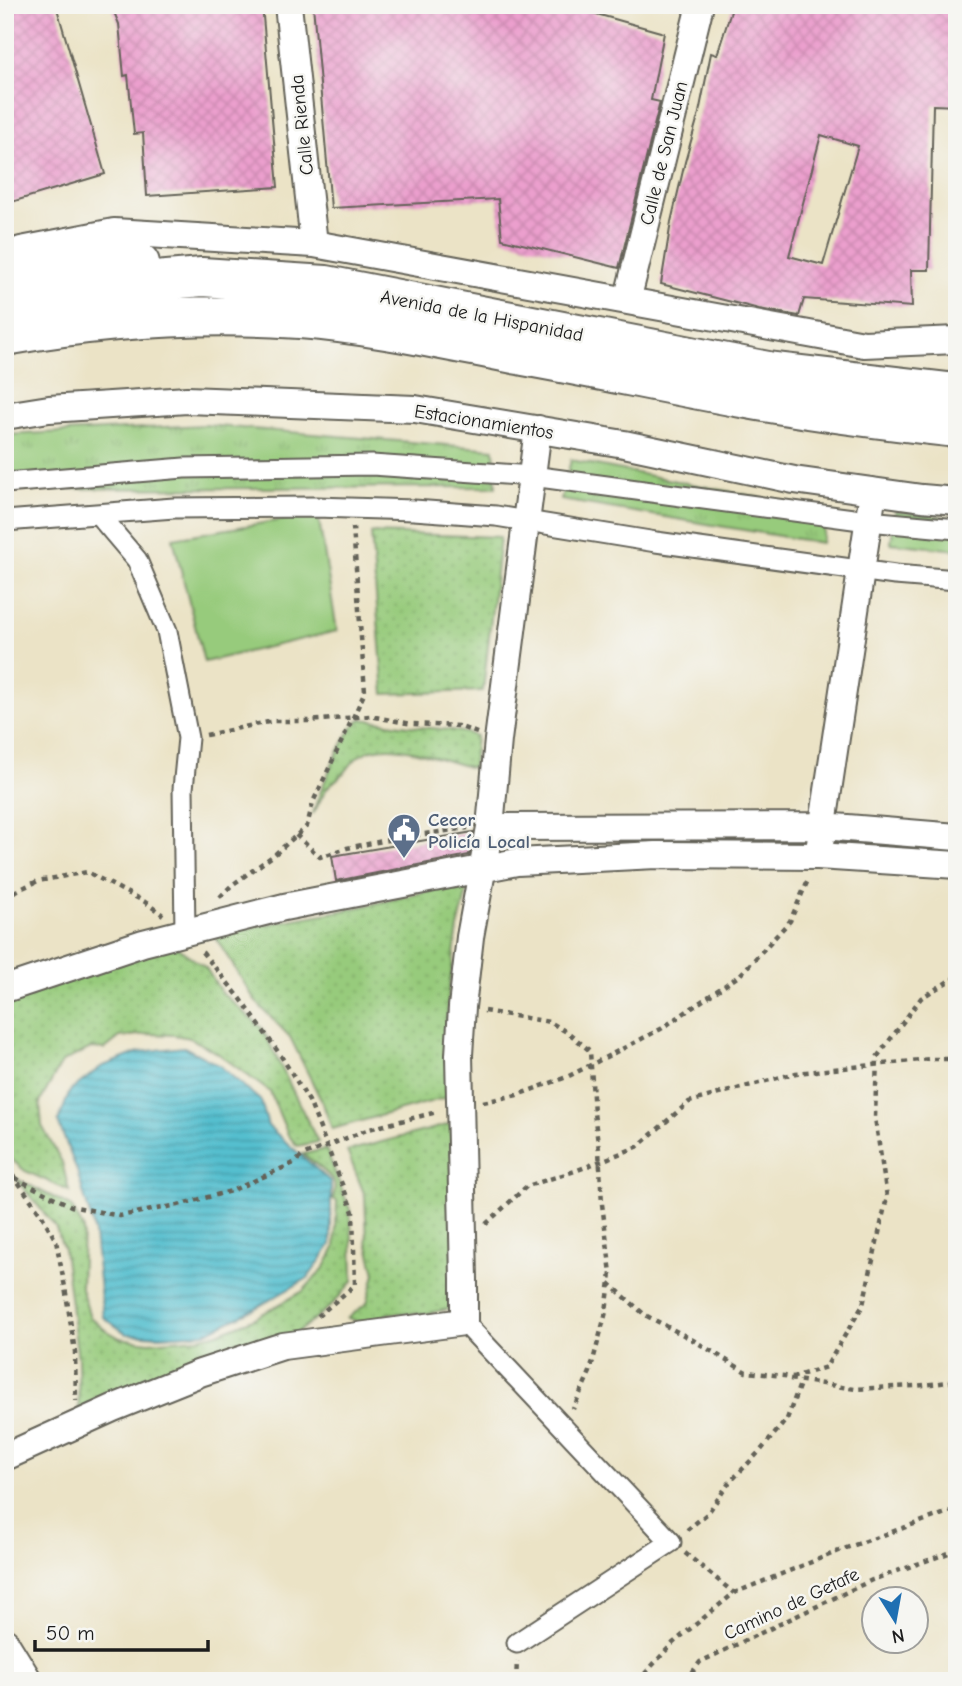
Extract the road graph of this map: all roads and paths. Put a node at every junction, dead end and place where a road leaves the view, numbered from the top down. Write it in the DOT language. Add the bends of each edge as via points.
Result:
graph roads {
  1 [pos="288,5"];
  2 [pos="699,5"];
  3 [pos="314,244"];
  4 [pos="5,254"];
  5 [pos="5,266"];
  6 [pos="262,280"];
  7 [pos="627,301"];
  8 [pos="5,303"];
  9 [pos="5,337"];
  10 [pos="957,340"];
  11 [pos="957,393"];
  12 [pos="5,416"];
  13 [pos="957,428"];
  14 [pos="538,429"];
  15 [pos="532,476"];
  16 [pos="5,483"];
  17 [pos="873,491"];
  18 [pos="957,501"];
  19 [pos="352,508"];
  20 [pos="99,514"];
  21 [pos="5,521"];
  22 [pos="526,521"];
  23 [pos="868,521"];
  24 [pos="957,529"];
  25 [pos="861,570"];
  26 [pos="957,580"];
  27 [pos="355,716"];
  28 [pos="188,738"];
  29 [pos="498,740"];
  30 [pos="489,827"];
  31 [pos="823,827"];
  32 [pos="296,835"];
  33 [pos="957,838"];
  34 [pos="818,856"];
  35 [pos="957,865"];
  36 [pos="481,869"];
  37 [pos="5,896"];
  38 [pos="185,932"];
  39 [pos="957,976"];
  40 [pos="5,989"];
  41 [pos="462,1007"];
  42 [pos="957,1059"];
  43 [pos="591,1065"];
  44 [pos="877,1065"];
  45 [pos="459,1107"];
  46 [pos="328,1146"];
  47 [pos="600,1161"];
  48 [pos="5,1168"];
  49 [pos="15,1178"];
  50 [pos="464,1244"];
  51 [pos="610,1283"];
  52 [pos="464,1322"];
  53 [pos="283,1346"];
  54 [pos="761,1374"];
  55 [pos="802,1381"];
  56 [pos="957,1381"];
  57 [pos="76,1425"];
  58 [pos="564,1429"];
  59 [pos="5,1457"];
  60 [pos="957,1509"];
  61 [pos="671,1542"];
  62 [pos="957,1550"];
  63 [pos="734,1593"];
  64 [pos="5,1642"];
  65 [pos="517,1643"];
  66 [pos="29,1681"];
  67 [pos="638,1681"];
  68 [pos="686,1681"];
  1 -- 3 [label="street, Calle Rienda"];
  2 -- 7 [label="street, Calle de San Juan"];
  3 -- 4 [label="street, Avenida de la Hispanidad" via="114,232"];
  3 -- 7 [label="street, Avenida de la Hispanidad"];
  5 -- 6 [label="main road" via="242,263"];
  6 -- 8 [label="main road, Avenida de la Hispanidad" via="202,277 156,281"];
  6 -- 11 [label="main road, Avenida de la Hispanidad" via="326,285 768,370"];
  7 -- 10 [label="street, Avenida de la Hispanidad" via="864,344"];
  9 -- 13 [label="main road, Avenida de la Hispanidad" via="112,321 197,316 299,319 372,327 861,418"];
  12 -- 14 [label="street, Estacionamientos" via="187,400 415,409"];
  14 -- 15 [label="street"];
  14 -- 17 [label="street, Estacionamientos" via="794,480"];
  15 -- 16 [label="street" via="372,464 184,468"];
  15 -- 22 [label="street"];
  15 -- 23 [label="street"];
  17 -- 18 [label="street, Estacionamientos"];
  17 -- 23 [label="street"];
  19 -- 20 [label="street" via="174,508"];
  19 -- 22 [label="street"];
  19 -- 27 [label="path" via="365,692"];
  20 -- 21 [label="street"];
  20 -- 28 [label="street" via="136,560 167,631"];
  22 -- 25 [label="street"];
  22 -- 29 [label="street"];
  23 -- 24 [label="street"];
  23 -- 25 [label="street"];
  25 -- 26 [label="street"];
  25 -- 31 [label="street"];
  27 -- 28 [label="path" via="273,721"];
  27 -- 29 [label="path" via="458,726"];
  27 -- 32 [label="path" via="313,802 307,825"];
  28 -- 38 [label="street" via="183,789"];
  29 -- 30 [label="street"];
  30 -- 31 [label="street"];
  30 -- 32 [label="path" via="403,838 320,857"];
  30 -- 36 [label="street"];
  31 -- 33 [label="street"];
  31 -- 34 [label="street"];
  32 -- 38 [label="path" via="232,885"];
  34 -- 35 [label="street"];
  34 -- 36 [label="street" via="656,855 517,862"];
  34 -- 43 [label="path" via="790,921 740,975 661,1028"];
  36 -- 38 [label="street" via="284,907"];
  36 -- 41 [label="street"];
  37 -- 38 [label="path" via="38,881 88,872 145,902"];
  38 -- 40 [label="street"];
  38 -- 46 [label="path" via="281,1056 309,1101"];
  39 -- 44 [label="path" via="921,998 877,1058"];
  41 -- 43 [label="path" via="550,1022 590,1051"];
  41 -- 45 [label="street"];
  42 -- 44 [label="path"];
  43 -- 45 [label="path" via="517,1095"];
  43 -- 47 [label="path"];
  44 -- 47 [label="path" via="796,1073 689,1102 637,1147"];
  44 -- 54 [label="path" via="875,1118 887,1197 863,1305 826,1367 793,1377"];
  45 -- 46 [label="path" via="369,1129"];
  45 -- 50 [label="street"];
  46 -- 49 [label="path" via="231,1191 120,1216 71,1206"];
  46 -- 53 [label="path" via="353,1212 355,1285"];
  47 -- 50 [label="path" via="527,1186"];
  47 -- 51 [label="path"];
  48 -- 49 [label="path"];
  49 -- 57 [label="path" via="56,1241 75,1352"];
  50 -- 52 [label="street"];
  51 -- 54 [label="path" via="645,1315 746,1372"];
  51 -- 58 [label="path" via="590,1372"];
  52 -- 53 [label="street"];
  52 -- 58 [label="street"];
  53 -- 57 [label="street" via="200,1373"];
  54 -- 55 [label="path"];
  55 -- 56 [label="path" via="855,1390"];
  55 -- 61 [label="path" via="787,1419 708,1513"];
  57 -- 59 [label="street"];
  58 -- 61 [label="street"];
  60 -- 63 [label="path"];
  61 -- 63 [label="path"];
  61 -- 65 [label="street"];
  62 -- 68 [label="path, Camino de Getafe" via="872,1580 700,1662"];
  63 -- 67 [label="path" via="673,1643"];
  64 -- 66 [label="street"];
}
